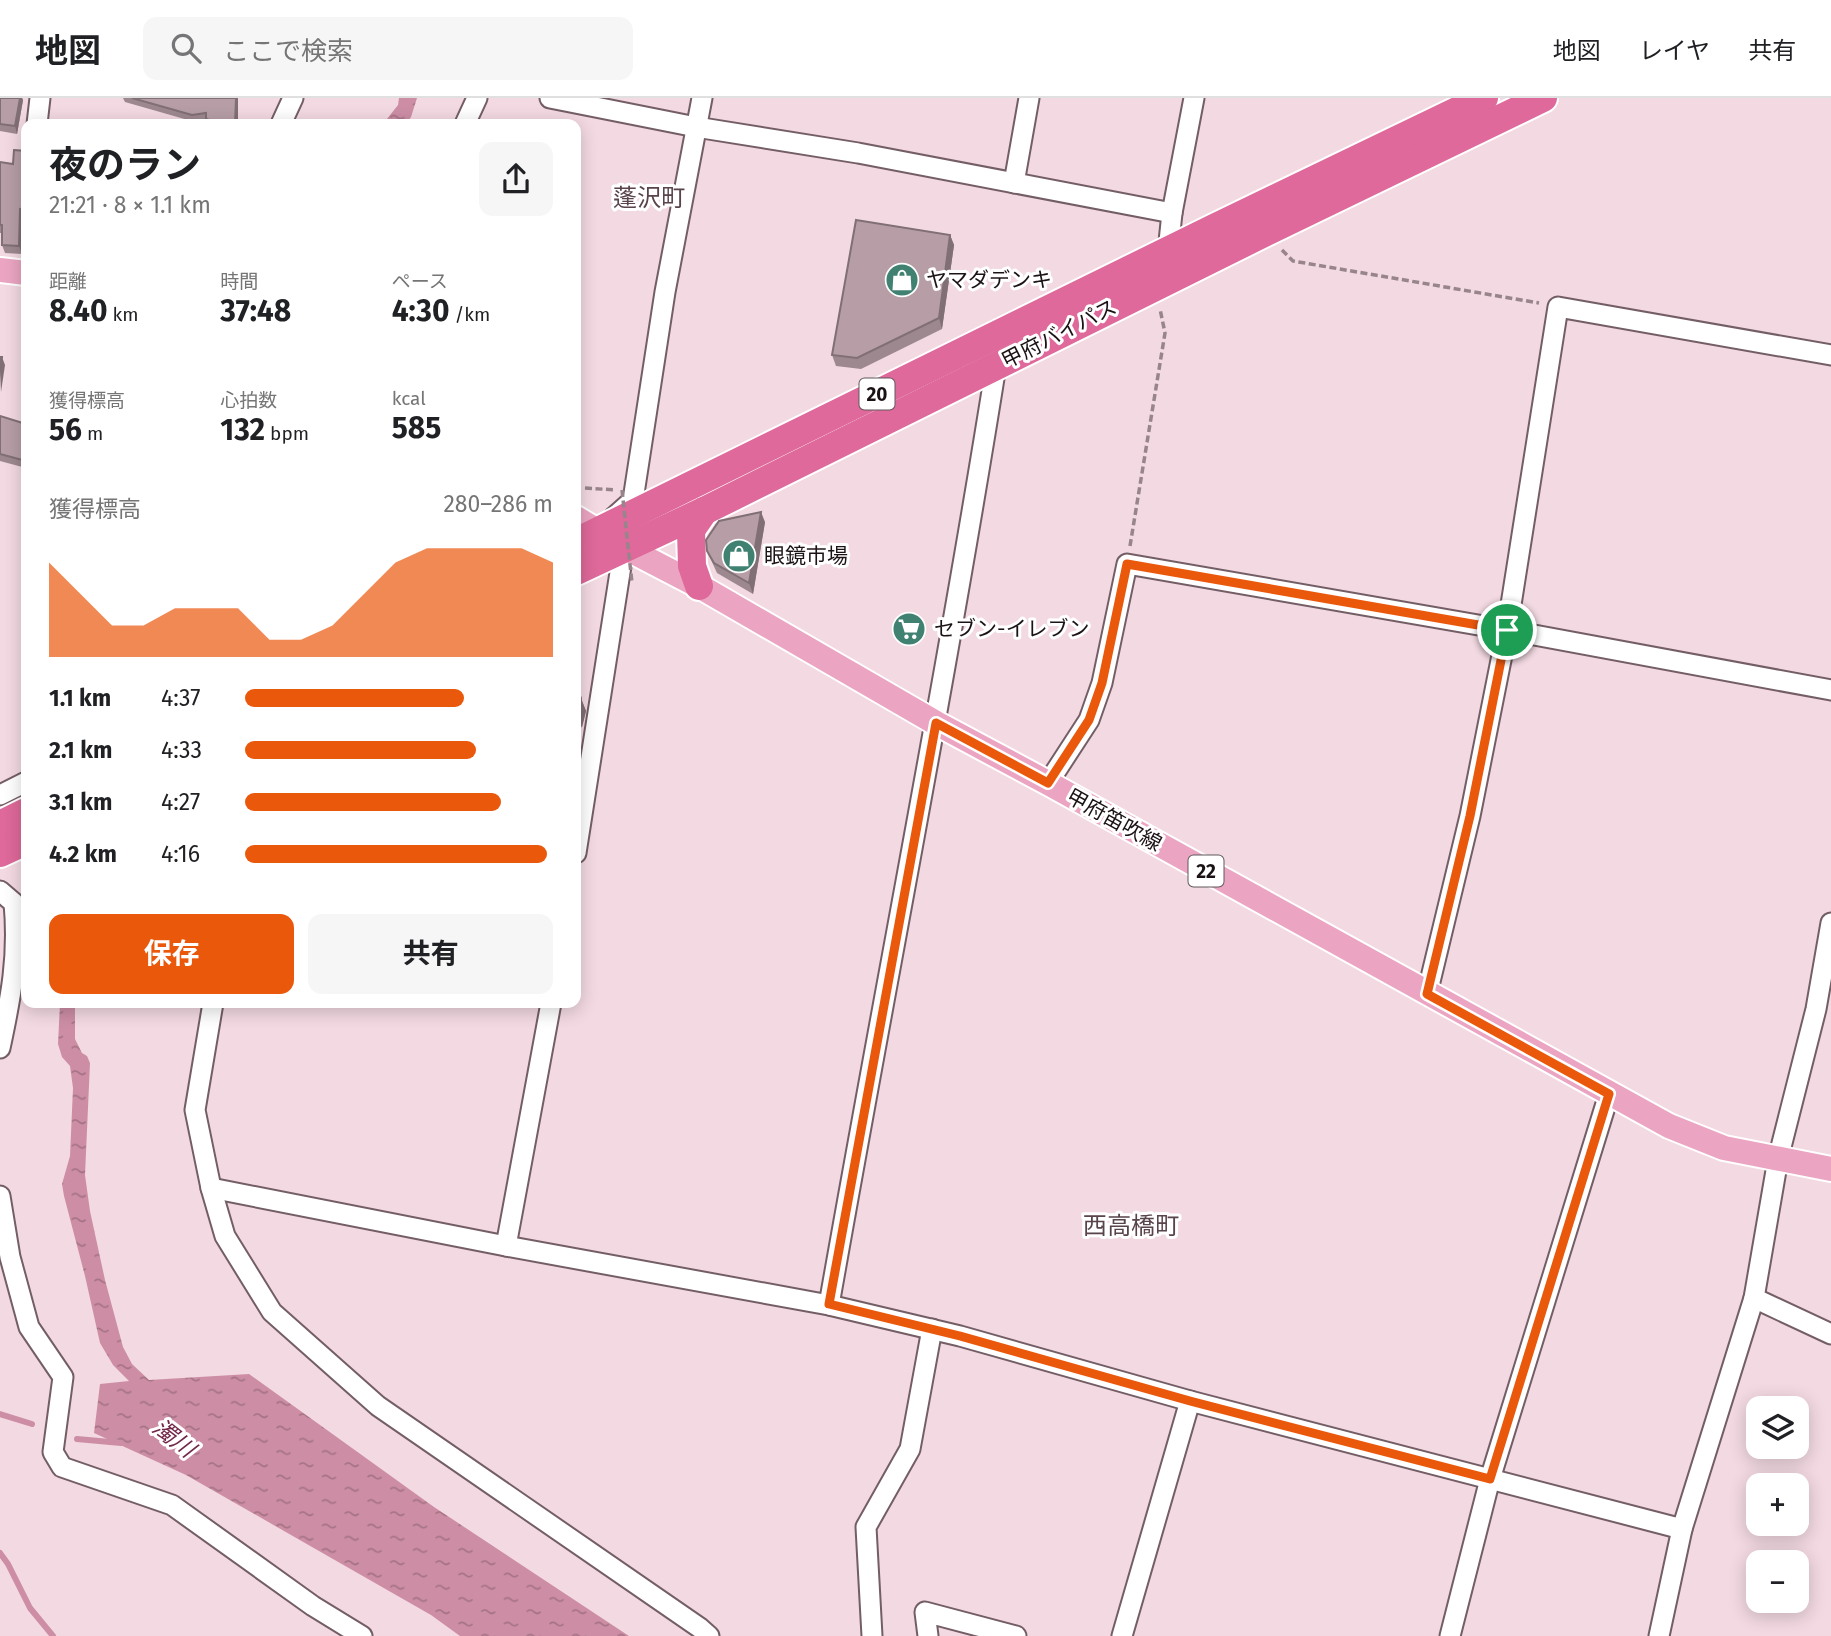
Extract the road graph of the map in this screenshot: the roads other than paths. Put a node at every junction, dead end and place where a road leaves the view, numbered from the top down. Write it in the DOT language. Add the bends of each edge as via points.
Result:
graph roads {
  1 [pos="40,98"];
  2 [pos="293,98"];
  3 [pos="477,98"];
  4 [pos="550,98"];
  5 [pos="702,98"];
  6 [pos="1029,98"];
  7 [pos="1194,98"];
  8 [pos="1484,98"];
  9 [pos="1543,98"];
  10 [pos="38,119"];
  11 [pos="283,119"];
  12 [pos="467,119"];
  13 [pos="696,127"];
  14 [pos="1014,183"];
  15 [pos="1172,214"];
  16 [pos="1173,249"];
  17 [pos="0,270"];
  18 [pos="21,272"];
  19 [pos="1831,355"];
  20 [pos="996,366"];
  21 [pos="704,511"];
  22 [pos="583,531"];
  23 [pos="624,547"];
  24 [pos="581,568"];
  25 [pos="699,586"];
  26 [pos="1507,630"];
  27 [pos="1831,690"];
  28 [pos="936,723"];
  29 [pos="1048,783"];
  30 [pos="21,784"];
  31 [pos="0,795"];
  32 [pos="21,814"];
  33 [pos="581,821"];
  34 [pos="0,825"];
  35 [pos="21,843"];
  36 [pos="0,853"];
  37 [pos="0,891"];
  38 [pos="1831,923"];
  39 [pos="1427,994"];
  40 [pos="212,1008"];
  41 [pos="550,1008"];
  42 [pos="0,1048"];
  43 [pos="1609,1094"];
  44 [pos="1778,1159"];
  45 [pos="1831,1169"];
  46 [pos="211,1188"];
  47 [pos="0,1196"];
  48 [pos="506,1246"];
  49 [pos="1754,1298"];
  50 [pos="829,1304"];
  51 [pos="932,1329"];
  52 [pos="1831,1334"];
  53 [pos="1190,1401"];
  54 [pos="1490,1479"];
  55 [pos="1682,1529"];
  56 [pos="362,1636"];
  57 [pos="709,1636"];
  58 [pos="872,1636"];
  59 [pos="928,1636"];
  60 [pos="1016,1636"];
  61 [pos="1122,1636"];
  62 [pos="1450,1636"];
  63 [pos="1659,1636"];
  1 -- 10 [label="street"];
  2 -- 11 [label="street"];
  3 -- 12 [label="street"];
  4 -- 13 [label="street"];
  5 -- 13 [label="street"];
  6 -- 14 [label="street"];
  7 -- 15 [label="street"];
  8 -- 16 [label="highway, 甲府バイパス / 20"];
  9 -- 20 [label="highway, 甲府バイパス / 20"];
  13 -- 14 [label="street"];
  13 -- 22 [label="street" via="633,500"];
  14 -- 15 [label="street"];
  15 -- 16 [label="street"];
  16 -- 22 [label="highway, 甲府バイパス / 20"];
  17 -- 18 [label="main road"];
  19 -- 26 [label="street" via="1558,306"];
  20 -- 21 [label="highway, 甲府バイパス / 20"];
  20 -- 28 [label="street"];
  21 -- 23 [label="highway, 甲府バイパス / 20"];
  21 -- 25 [label="highway" via="691,530 692,566"];
  22 -- 23 [label="main road, 甲府笛吹線 / 22"];
  23 -- 24 [label="highway, 甲府バイパス / 20"];
  23 -- 25 [label="main road, 甲府笛吹線 / 22"];
  23 -- 33 [label="street"];
  25 -- 28 [label="main road, 甲府笛吹線 / 22"];
  26 -- 27 [label="street"];
  26 -- 29 [label="street" via="1127,564 1102,683 1089,720"];
  26 -- 39 [label="street" via="1470,816"];
  28 -- 29 [label="main road, 甲府笛吹線 / 22"];
  28 -- 50 [label="street"];
  29 -- 39 [label="main road, 甲府笛吹線 / 22"];
  30 -- 31 [label="street"];
  32 -- 34 [label="highway"];
  35 -- 36 [label="highway"];
  37 -- 42 [label="street" via="14,903 16,928 14,980"];
  38 -- 44 [label="street" via="1816,1009"];
  39 -- 43 [label="main road, 甲府笛吹線 / 22"];
  40 -- 46 [label="street" via="195,1110"];
  41 -- 48 [label="street"];
  43 -- 44 [label="main road, 甲府笛吹線 / 22" via="1724,1148"];
  43 -- 54 [label="street"];
  44 -- 45 [label="main road, 甲府笛吹線 / 22"];
  44 -- 49 [label="street"];
  46 -- 48 [label="street"];
  46 -- 57 [label="street" via="225,1236 272,1312 378,1406"];
  47 -- 56 [label="street" via="29,1327 63,1377 53,1451 62,1467 172,1504"];
  48 -- 50 [label="street"];
  49 -- 52 [label="street"];
  49 -- 55 [label="street"];
  50 -- 51 [label="street"];
  51 -- 53 [label="street"];
  51 -- 58 [label="street" via="909,1449 866,1527"];
  53 -- 54 [label="street"];
  53 -- 61 [label="street"];
  54 -- 55 [label="street"];
  54 -- 62 [label="street"];
  55 -- 63 [label="street"];
  59 -- 60 [label="street" via="925,1612"];
}
